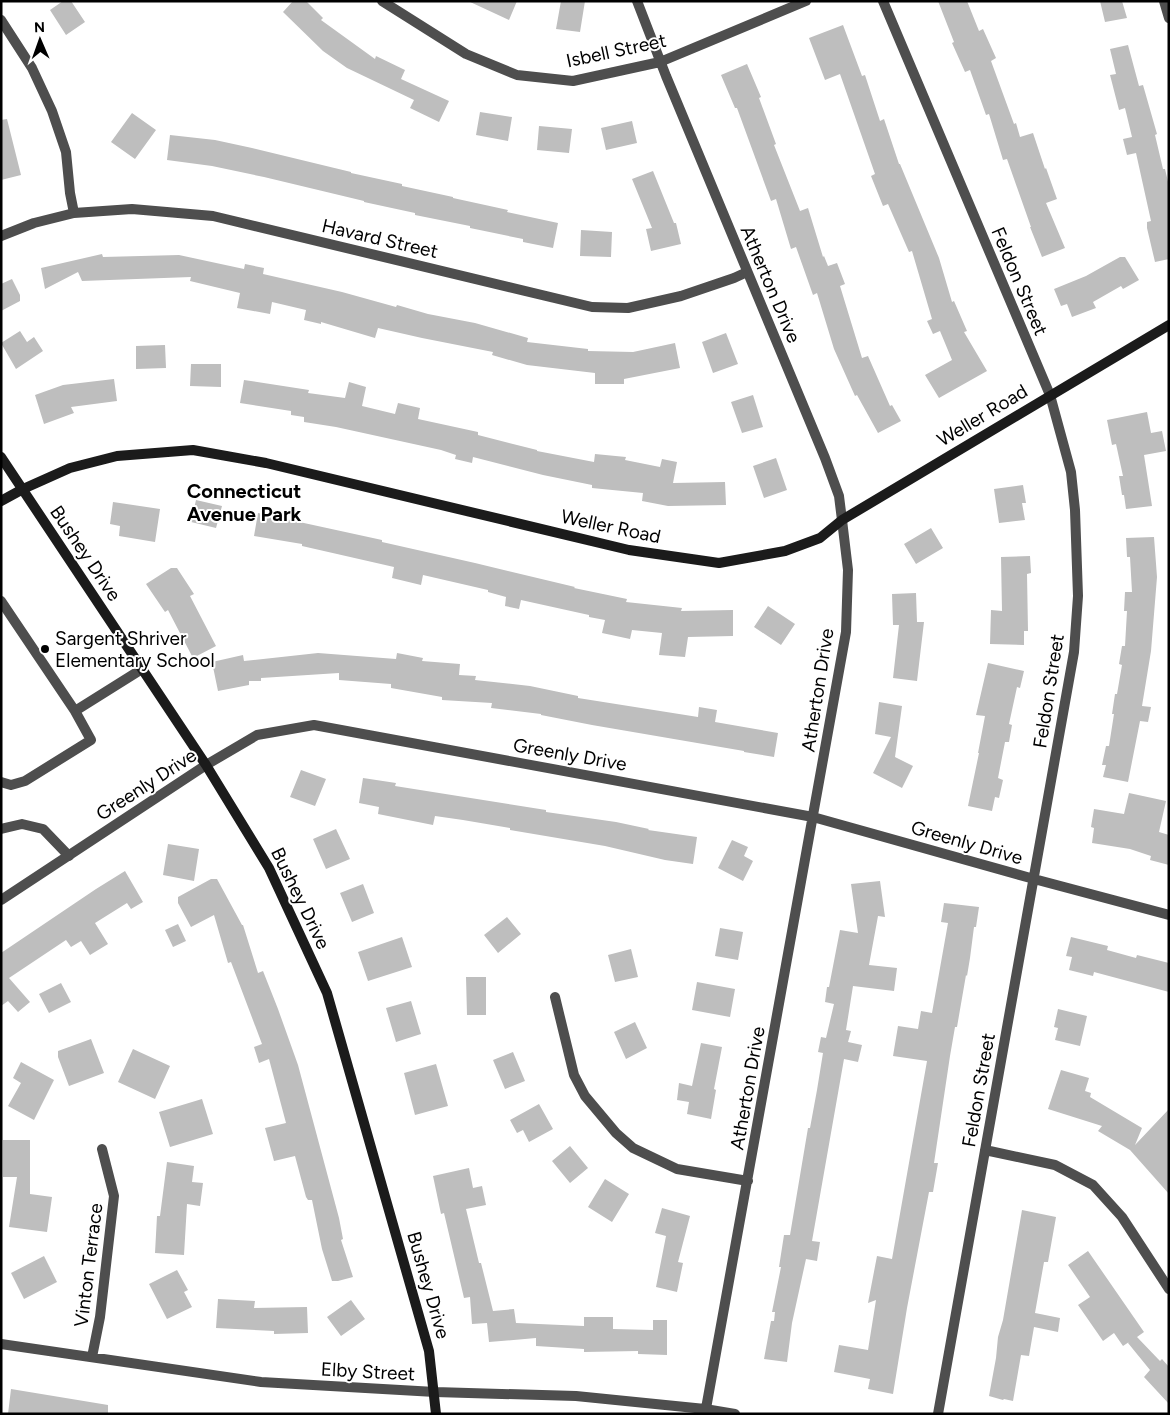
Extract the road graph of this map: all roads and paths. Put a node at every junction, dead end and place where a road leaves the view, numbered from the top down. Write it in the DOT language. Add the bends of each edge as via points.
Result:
graph roads {
  1 [pos="382,1"];
  2 [pos="637,1"];
  3 [pos="806,1"];
  4 [pos="883,1"];
  5 [pos="1164,1"];
  6 [pos="1169,18"];
  7 [pos="1,20"];
  8 [pos="660,62"];
  9 [pos="74,213"];
  10 [pos="1,236"];
  11 [pos="747,272"];
  12 [pos="1169,325"];
  13 [pos="1050,395"];
  14 [pos="1,457"];
  15 [pos="22,489"];
  16 [pos="1,501"];
  17 [pos="842,520"];
  18 [pos="1,601"];
  19 [pos="142,669"];
  20 [pos="75,711"];
  21 [pos="206,765"];
  22 [pos="1,782"];
  23 [pos="814,817"];
  24 [pos="1,829"];
  25 [pos="69,856"];
  26 [pos="1034,880"];
  27 [pos="1,900"];
  28 [pos="1169,915"];
  29 [pos="555,996"];
  30 [pos="102,1149"];
  31 [pos="985,1150"];
  32 [pos="748,1181"];
  33 [pos="1169,1289"];
  34 [pos="1,1344"];
  35 [pos="92,1357"];
  36 [pos="434,1392"];
  37 [pos="705,1411"];
  38 [pos="436,1414"];
  39 [pos="735,1414"];
  40 [pos="938,1414"];
  1 -- 8 [label="street, Isbell Street" via="466,54 517,75 573,81"];
  2 -- 8 [label="street, Atherton Drive"];
  3 -- 8 [label="street, Isbell Street"];
  4 -- 13 [label="street, Feldon Street"];
  5 -- 6 [label="street"];
  7 -- 9 [label="street" via="32,68 52,111 66,152"];
  8 -- 11 [label="street, Atherton Drive"];
  9 -- 10 [label="street, Havard Street"];
  9 -- 11 [label="street, Havard Street" via="132,209 213,216 592,307 628,308 682,296"];
  11 -- 17 [label="street, Atherton Drive" via="825,458 839,496"];
  12 -- 13 [label="street, Weller Road"];
  13 -- 17 [label="street, Weller Road"];
  13 -- 26 [label="street, Feldon Street" via="1071,472 1078,596 1074,652"];
  14 -- 15 [label="street, Bushey Drive"];
  15 -- 16 [label="street, Weller Road"];
  15 -- 17 [label="street, Weller Road" via="70,468 117,456 193,450 266,463 629,550 719,563 785,551 820,538"];
  15 -- 19 [label="street, Bushey Drive"];
  17 -- 23 [label="street, Atherton Drive" via="848,570 846,632"];
  18 -- 20 [label="street"];
  19 -- 20 [label="street"];
  19 -- 21 [label="street, Bushey Drive"];
  20 -- 22 [label="street" via="91,740 25,781 11,785"];
  21 -- 23 [label="street, Greenly Drive" via="257,734 314,725"];
  21 -- 25 [label="street, Greenly Drive"];
  21 -- 36 [label="street, Bushey Drive" via="269,868 327,992 430,1351"];
  23 -- 26 [label="street, Greenly Drive"];
  23 -- 32 [label="street, Atherton Drive"];
  24 -- 25 [label="street" via="22,824 43,829"];
  25 -- 27 [label="street, Greenly Drive"];
  26 -- 28 [label="street, Greenly Drive"];
  26 -- 31 [label="street, Feldon Street"];
  29 -- 32 [label="street" via="574,1075 584,1096 616,1133 633,1148 676,1169"];
  30 -- 35 [label="street, Vinton Terrace" via="114,1196 100,1317"];
  31 -- 33 [label="street" via="1055,1165 1093,1185 1122,1217"];
  31 -- 40 [label="street, Feldon Street"];
  32 -- 37 [label="street, Atherton Drive"];
  34 -- 35 [label="street, Elby Street"];
  35 -- 36 [label="street, Elby Street" via="261,1382"];
  36 -- 37 [label="street, Elby Street" via="576,1396"];
  36 -- 38 [label="street, Bushey Drive"];
  37 -- 39 [label="street, Elby Street"];
}
